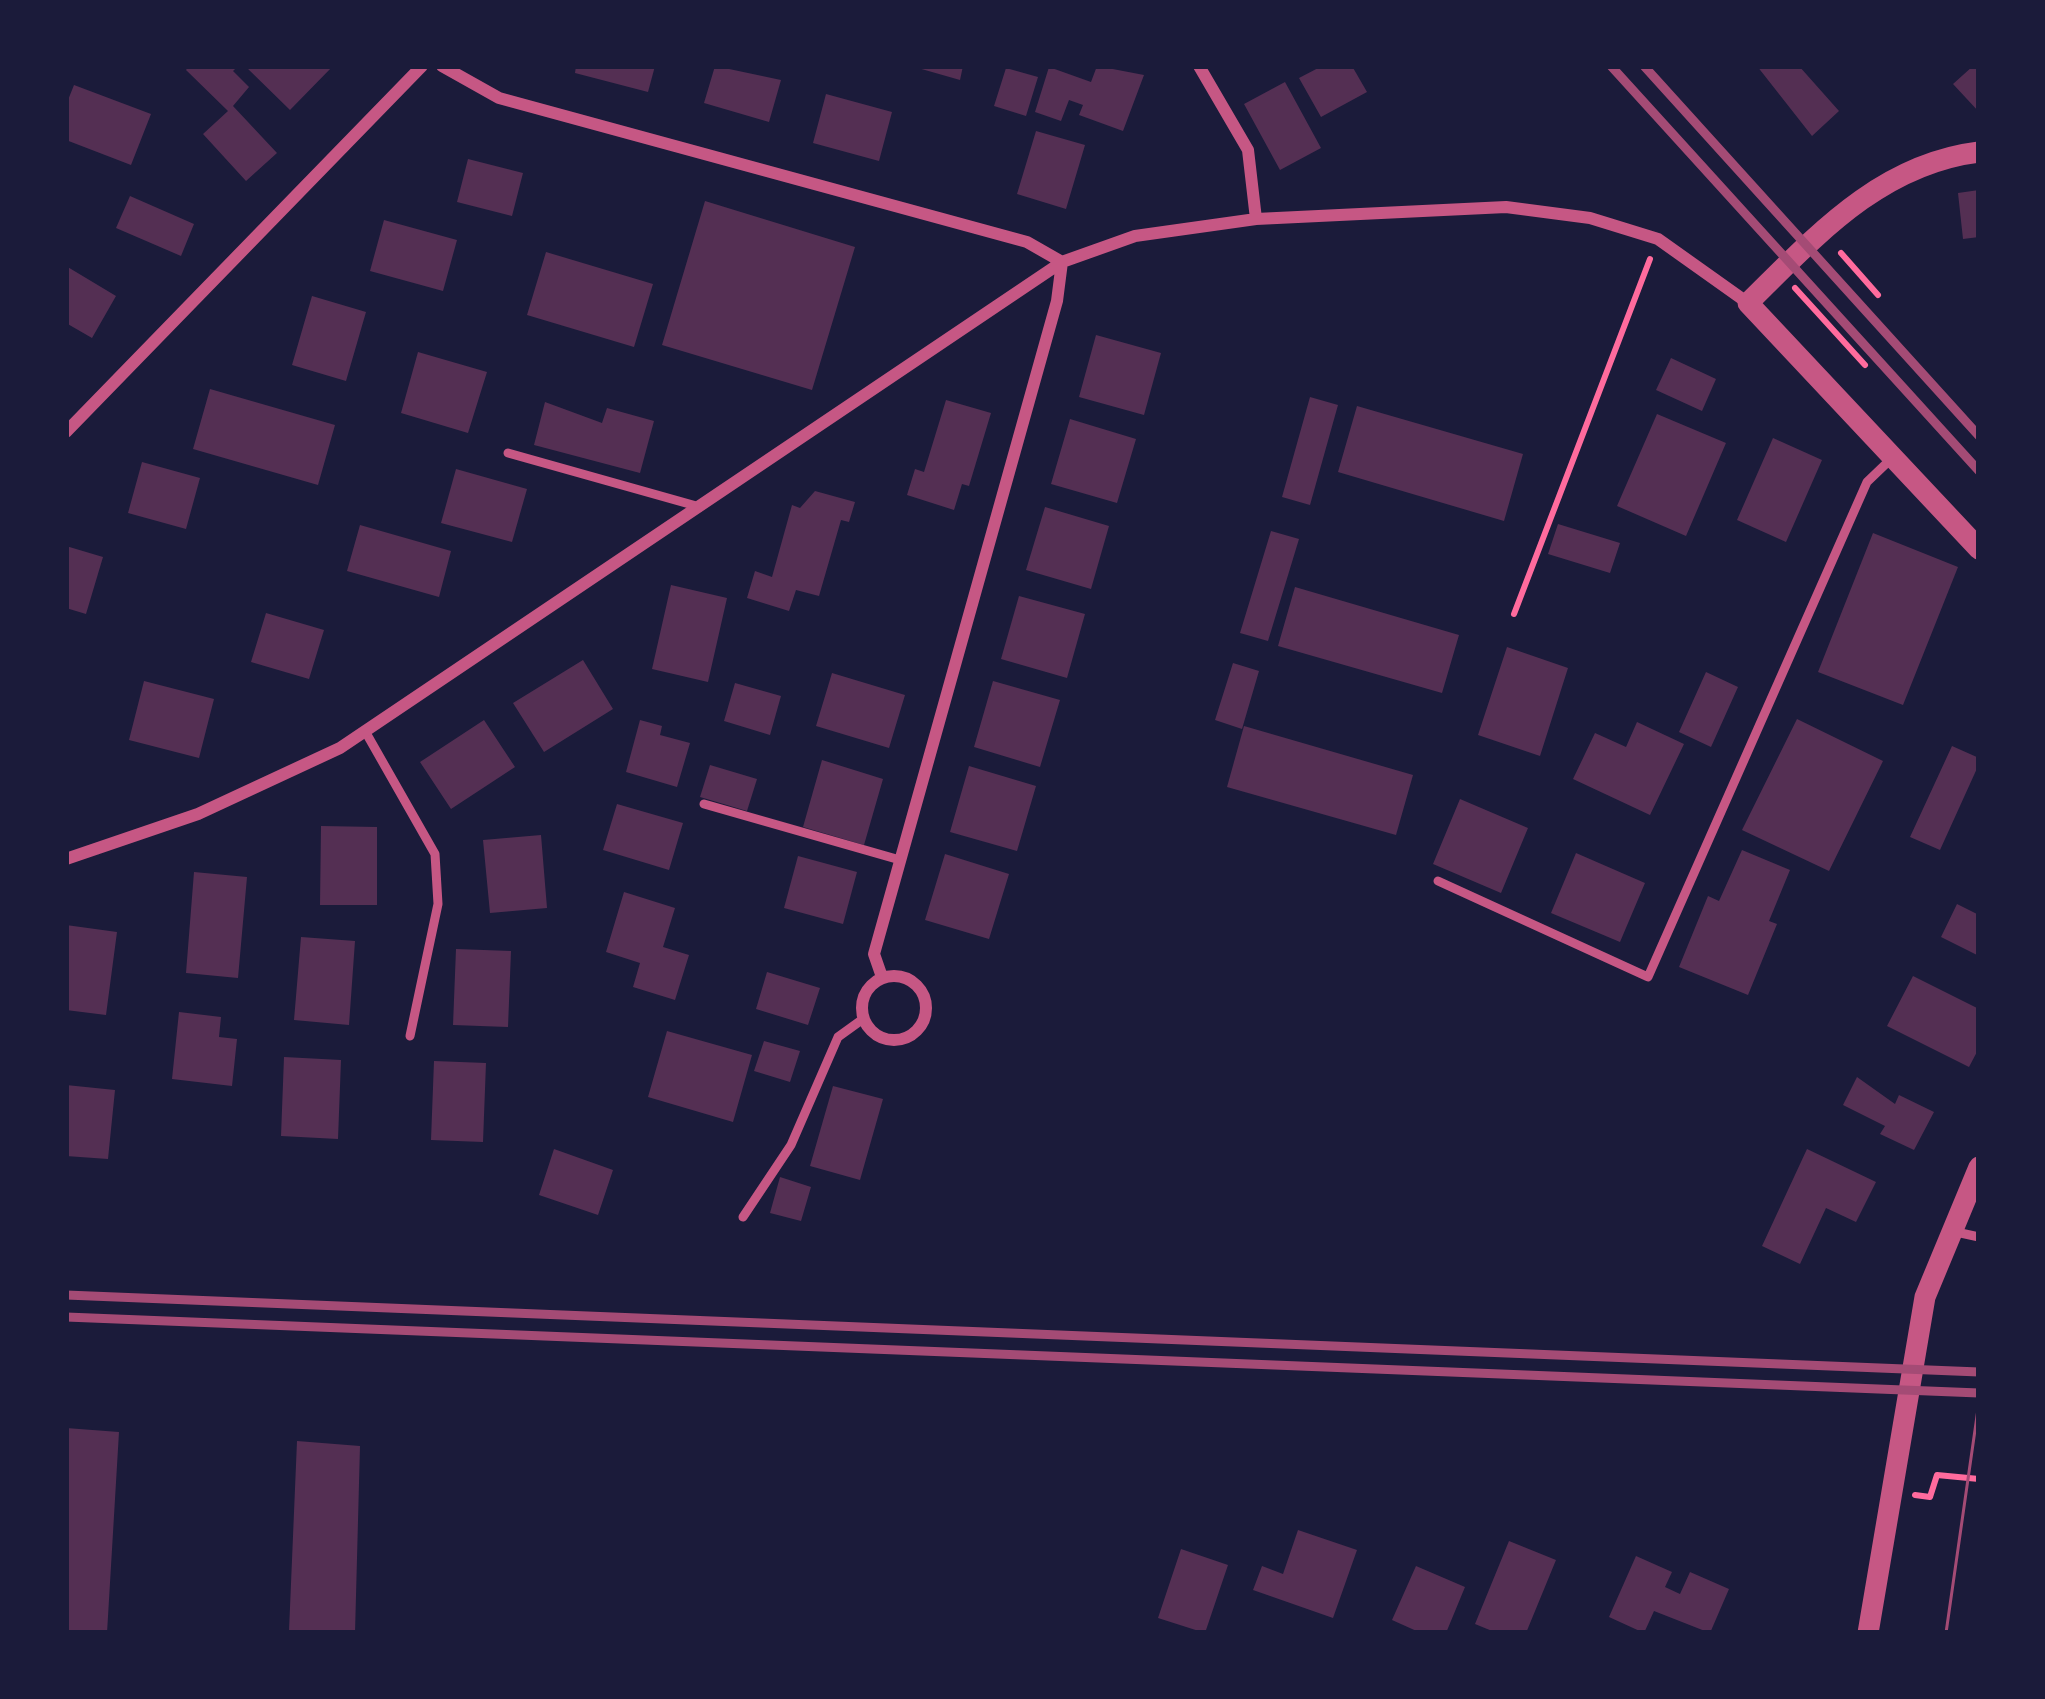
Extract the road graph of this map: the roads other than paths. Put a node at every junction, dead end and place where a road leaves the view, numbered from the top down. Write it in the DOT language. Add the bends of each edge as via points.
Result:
graph roads {
  1 [pos="422,66"];
  2 [pos="442,66"];
  3 [pos="1199,66"];
  4 [pos="1979,152"];
  5 [pos="1256,219"];
  6 [pos="1062,262"];
  7 [pos="1748,303"];
  8 [pos="66,432"];
  9 [pos="508,453"];
  10 [pos="1894,455"];
  11 [pos="700,507"];
  12 [pos="1979,549"];
  13 [pos="365,731"];
  14 [pos="704,804"];
  15 [pos="66,859"];
  16 [pos="900,860"];
  17 [pos="1438,880"];
  18 [pos="881,977"];
  19 [pos="863,1019"];
  20 [pos="410,1036"];
  21 [pos="1979,1167"];
  22 [pos="743,1217"];
  23 [pos="1951,1230"];
  24 [pos="1979,1237"];
  25 [pos="1868,1633"];
  1 -- 8 [label="street"];
  2 -- 6 [label="street" via="499,98 1027,242"];
  3 -- 5 [label="street" via="1248,150"];
  4 -- 7 [label="street" via="1903,171 1861,197"];
  5 -- 6 [label="street" via="1135,236"];
  5 -- 7 [label="street" via="1507,207 1590,218 1658,239"];
  6 -- 11 [label="street"];
  6 -- 16 [label="street"];
  7 -- 10 [label="street"];
  9 -- 11 [label="lane"];
  10 -- 12 [label="street"];
  10 -- 17 [label="lane" via="1868,482 1648,976"];
  11 -- 13 [label="street"];
  13 -- 15 [label="street" via="198,814"];
  13 -- 20 [label="lane" via="435,854 438,904"];
  14 -- 16 [label="lane"];
  16 -- 18 [label="street" via="874,954"];
  18 -- 19 [label="street" via="864,994"];
  18 -- 19 [label="street" via="917,985 923,1021 893,1040"];
  19 -- 22 [label="lane" via="838,1037 791,1145"];
  21 -- 23 [label="street"];
  23 -- 24 [label="lane"];
  23 -- 25 [label="street" via="1917,1334"];
}
